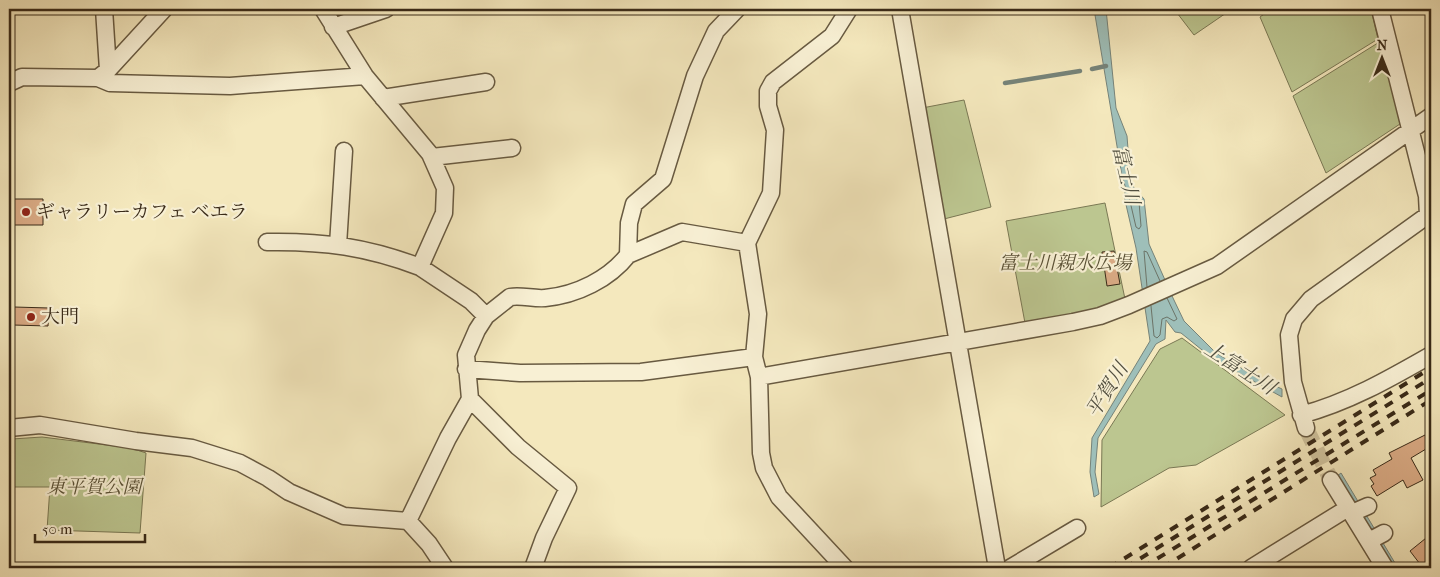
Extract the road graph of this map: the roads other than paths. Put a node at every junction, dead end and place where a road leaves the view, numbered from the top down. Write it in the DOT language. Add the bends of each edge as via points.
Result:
graph roads {
  1 [pos="104,9"];
  2 [pos="164,9"];
  3 [pos="323,9"];
  4 [pos="386,9"];
  5 [pos="734,9"];
  6 [pos="849,9"];
  7 [pos="900,9"];
  8 [pos="1380,9"];
  9 [pos="333,27"];
  10 [pos="103,74"];
  11 [pos="365,76"];
  12 [pos="486,82"];
  13 [pos="9,84"];
  14 [pos="383,98"];
  15 [pos="1431,116"];
  16 [pos="1410,130"];
  17 [pos="512,148"];
  18 [pos="344,151"];
  19 [pos="432,157"];
  20 [pos="267,242"];
  21 [pos="747,243"];
  22 [pos="338,245"];
  23 [pos="628,254"];
  24 [pos="420,267"];
  25 [pos="486,316"];
  26 [pos="958,342"];
  27 [pos="1431,354"];
  28 [pos="754,357"];
  29 [pos="466,369"];
  30 [pos="759,377"];
  31 [pos="470,399"];
  32 [pos="9,428"];
  33 [pos="1331,480"];
  34 [pos="1355,510"];
  35 [pos="408,521"];
  36 [pos="1077,528"];
  37 [pos="446,568"];
  38 [pos="533,568"];
  39 [pos="845,568"];
  40 [pos="997,568"];
  41 [pos="1010,568"];
  42 [pos="1251,568"];
  43 [pos="1385,568"];
  1 -- 10 [label="street"];
  2 -- 10 [label="street"];
  3 -- 9 [label="street"];
  4 -- 9 [label="street"];
  5 -- 23 [label="street" via="716,31 694,76 663,179 634,204 629,223"];
  6 -- 21 [label="street" via="832,36 773,82 768,91 768,106 775,130 770,193"];
  7 -- 26 [label="street"];
  8 -- 16 [label="street"];
  9 -- 11 [label="street"];
  10 -- 11 [label="street" via="110,83 230,86"];
  10 -- 13 [label="street" via="22,76"];
  11 -- 14 [label="street"];
  12 -- 14 [label="street"];
  14 -- 19 [label="street"];
  15 -- 16 [label="street"];
  16 -- 26 [label="street" via="1217,266 1185,282 1100,316"];
  16 -- 27 [label="street" via="1427,196 1428,216 1311,299 1294,319 1289,335 1293,382 1303,422 1374,388"];
  17 -- 19 [label="street"];
  18 -- 22 [label="street"];
  19 -- 24 [label="street" via="445,188 444,213"];
  20 -- 22 [label="street"];
  21 -- 23 [label="street" via="682,232"];
  21 -- 28 [label="street" via="758,314"];
  22 -- 24 [label="street" via="359,247"];
  23 -- 25 [label="street" via="608,276 582,288 544,298 510,297"];
  24 -- 25 [label="street" via="471,301"];
  25 -- 29 [label="street" via="466,355"];
  26 -- 30 [label="street"];
  26 -- 40 [label="street"];
  28 -- 29 [label="street" via="641,372 520,373"];
  28 -- 30 [label="street"];
  29 -- 31 [label="street"];
  30 -- 39 [label="street" via="761,453 769,480 791,512"];
  31 -- 35 [label="street"];
  31 -- 38 [label="street" via="518,447 568,488"];
  32 -- 35 [label="street" via="40,425 192,448 240,463 289,492 344,516"];
  33 -- 34 [label="street"];
  34 -- 42 [label="street"];
  34 -- 43 [label="street" via="1375,538"];
  35 -- 37 [label="street"];
  36 -- 41 [label="street"];
}
